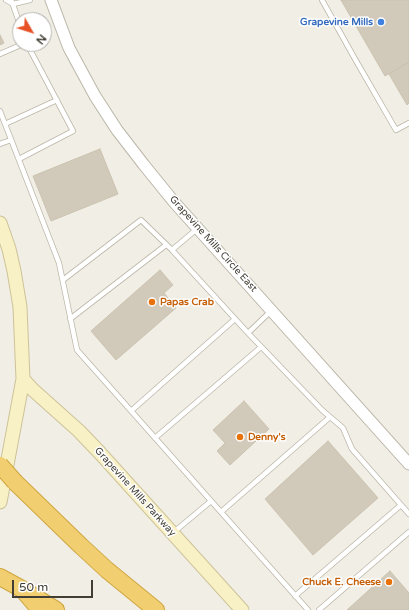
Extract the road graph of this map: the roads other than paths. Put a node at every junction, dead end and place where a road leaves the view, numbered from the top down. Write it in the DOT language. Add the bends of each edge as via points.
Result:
graph roads {
  1 [pos="6,0"];
  2 [pos="30,0"];
  3 [pos="51,0"];
  4 [pos="322,0"];
  5 [pos="12,2"];
  6 [pos="15,12"];
  7 [pos="12,49"];
  8 [pos="31,52"];
  9 [pos="0,54"];
  10 [pos="57,100"];
  11 [pos="0,111"];
  12 [pos="409,123"];
  13 [pos="5,124"];
  14 [pos="11,140"];
  15 [pos="0,144"];
  16 [pos="19,159"];
  17 [pos="0,223"];
  18 [pos="198,228"];
  19 [pos="166,244"];
  20 [pos="172,250"];
  21 [pos="63,280"];
  22 [pos="272,310"];
  23 [pos="70,318"];
  24 [pos="235,319"];
  25 [pos="248,333"];
  26 [pos="261,347"];
  27 [pos="23,379"];
  28 [pos="131,411"];
  29 [pos="330,417"];
  30 [pos="154,438"];
  31 [pos="409,464"];
  32 [pos="0,465"];
  33 [pos="210,501"];
  34 [pos="0,502"];
  35 [pos="401,505"];
  36 [pos="408,511"];
  37 [pos="221,512"];
  38 [pos="409,532"];
  39 [pos="173,533"];
  40 [pos="0,577"];
  41 [pos="22,589"];
  42 [pos="295,596"];
  43 [pos="40,610"];
  44 [pos="56,610"];
  45 [pos="156,610"];
  46 [pos="242,610"];
  47 [pos="308,610"];
  48 [pos="319,610"];
  1 -- 5 [label="lane"];
  2 -- 5 [label="lane"];
  3 -- 18 [label="street, Grapevine Mills Circle East" via="69,48 95,96 144,165"];
  4 -- 12 [label="lane" via="396,130"];
  5 -- 6 [label="lane"];
  7 -- 9 [label="lane"];
  8 -- 10 [label="lane"];
  10 -- 13 [label="lane"];
  10 -- 16 [label="lane" via="73,131"];
  11 -- 13 [label="lane"];
  13 -- 14 [label="lane"];
  14 -- 15 [label="lane"];
  14 -- 16 [label="lane"];
  16 -- 21 [label="lane" via="59,263"];
  17 -- 27 [label="main road" via="9,249 20,307"];
  18 -- 20 [label="lane"];
  18 -- 22 [label="street, Grapevine Mills Circle East"];
  19 -- 20 [label="lane"];
  19 -- 21 [label="lane" via="141,220"];
  19 -- 23 [label="lane"];
  20 -- 24 [label="lane"];
  21 -- 23 [label="lane"];
  22 -- 25 [label="lane"];
  22 -- 31 [label="street, Grapevine Mills Circle East"];
  23 -- 28 [label="lane" via="77,350"];
  24 -- 25 [label="lane"];
  24 -- 28 [label="lane"];
  25 -- 26 [label="lane"];
  26 -- 29 [label="lane"];
  26 -- 30 [label="lane"];
  27 -- 34 [label="main road"];
  27 -- 39 [label="main road, Grapevine Mills Parkway" via="79,431"];
  28 -- 30 [label="lane"];
  29 -- 35 [label="lane" via="343,428 352,449"];
  29 -- 37 [label="lane"];
  30 -- 33 [label="lane"];
  32 -- 45 [label="highway, bridge" via="81,546"];
  33 -- 37 [label="lane"];
  33 -- 39 [label="lane"];
  35 -- 36 [label="lane"];
  35 -- 42 [label="lane"];
  37 -- 42 [label="lane"];
  38 -- 48 [label="lane"];
  39 -- 46 [label="main road, Grapevine Mills Parkway"];
  40 -- 41 [label="highway"];
  41 -- 43 [label="highway"];
  41 -- 44 [label="highway"];
  42 -- 47 [label="lane"];
}
